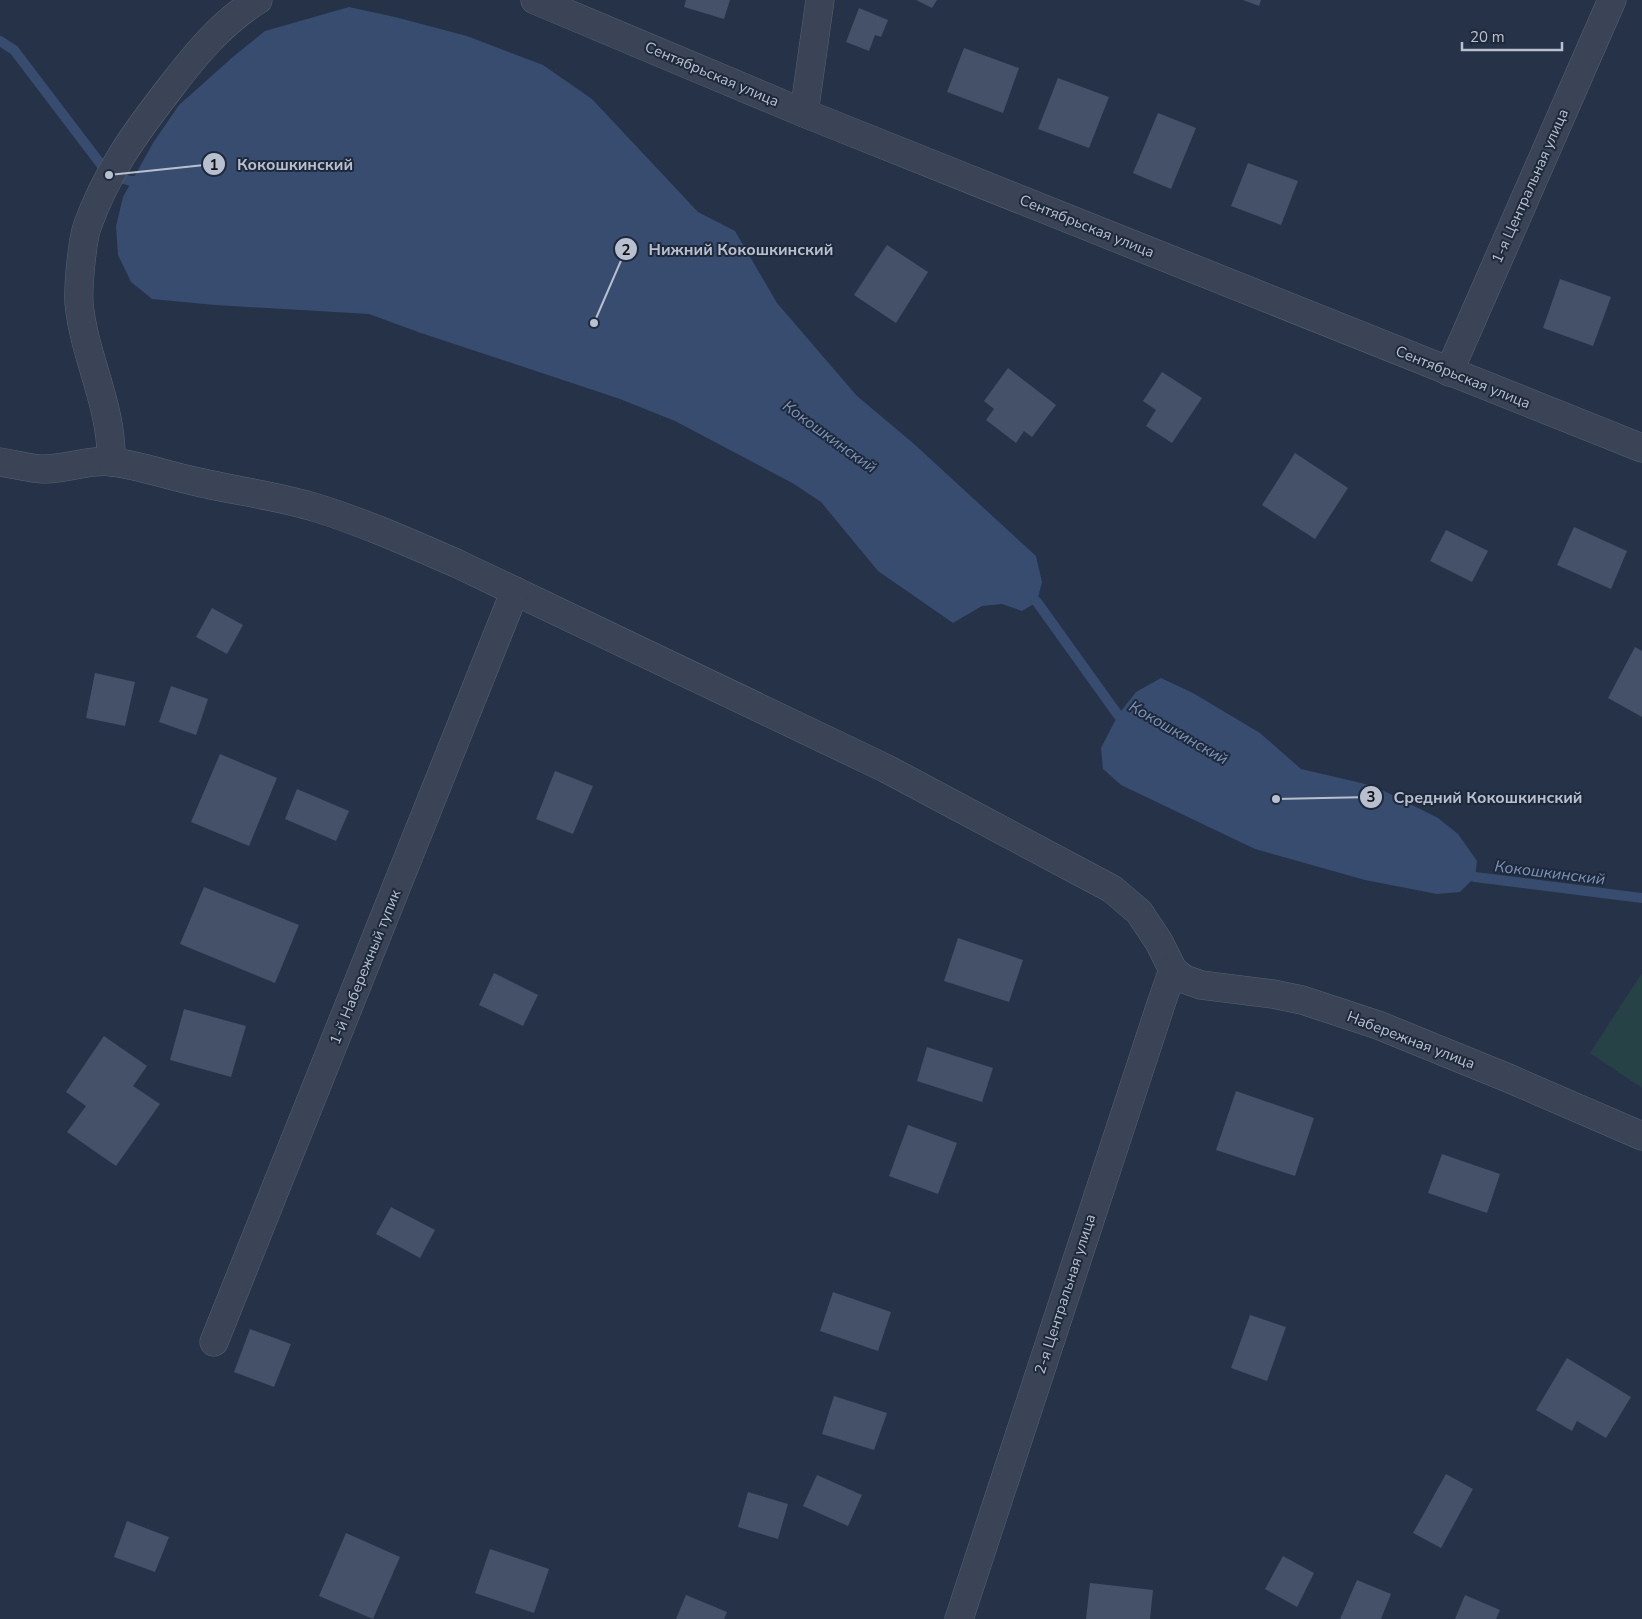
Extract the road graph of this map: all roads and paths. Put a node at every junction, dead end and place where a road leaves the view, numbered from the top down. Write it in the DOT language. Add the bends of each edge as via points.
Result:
graph roads {
  1 [pos="258,0"];
  2 [pos="535,0"];
  3 [pos="820,0"];
  4 [pos="1612,0"];
  5 [pos="804,112"];
  6 [pos="1449,372"];
  7 [pos="1642,448"];
  8 [pos="0,462"];
  9 [pos="111,462"];
  10 [pos="515,591"];
  11 [pos="1173,970"];
  12 [pos="1642,1136"];
  13 [pos="214,1342"];
  14 [pos="959,1619"];
  1 -- 9 [label="street" via="212,37 139,127 109,175 86,229 79,300 81,319 106,415 112,445"];
  2 -- 5 [label="street, Сентябрьская улица"];
  3 -- 5 [label="street"];
  4 -- 6 [label="street, 1-я Центральная улица"];
  5 -- 6 [label="street, Сентябрьская улица"];
  6 -- 7 [label="street, Сентябрьская улица"];
  8 -- 9 [label="street" via="44,469 84,462"];
  9 -- 10 [label="street" via="315,508 355,521"];
  10 -- 11 [label="street" via="885,768 1112,889 1139,912"];
  10 -- 13 [label="street, 1-й Набережный тупик"];
  11 -- 12 [label="street, Набережная улица" via="1184,979 1201,985 1302,1000 1378,1025"];
  11 -- 14 [label="street, 2-я Центральная улица"];
}
